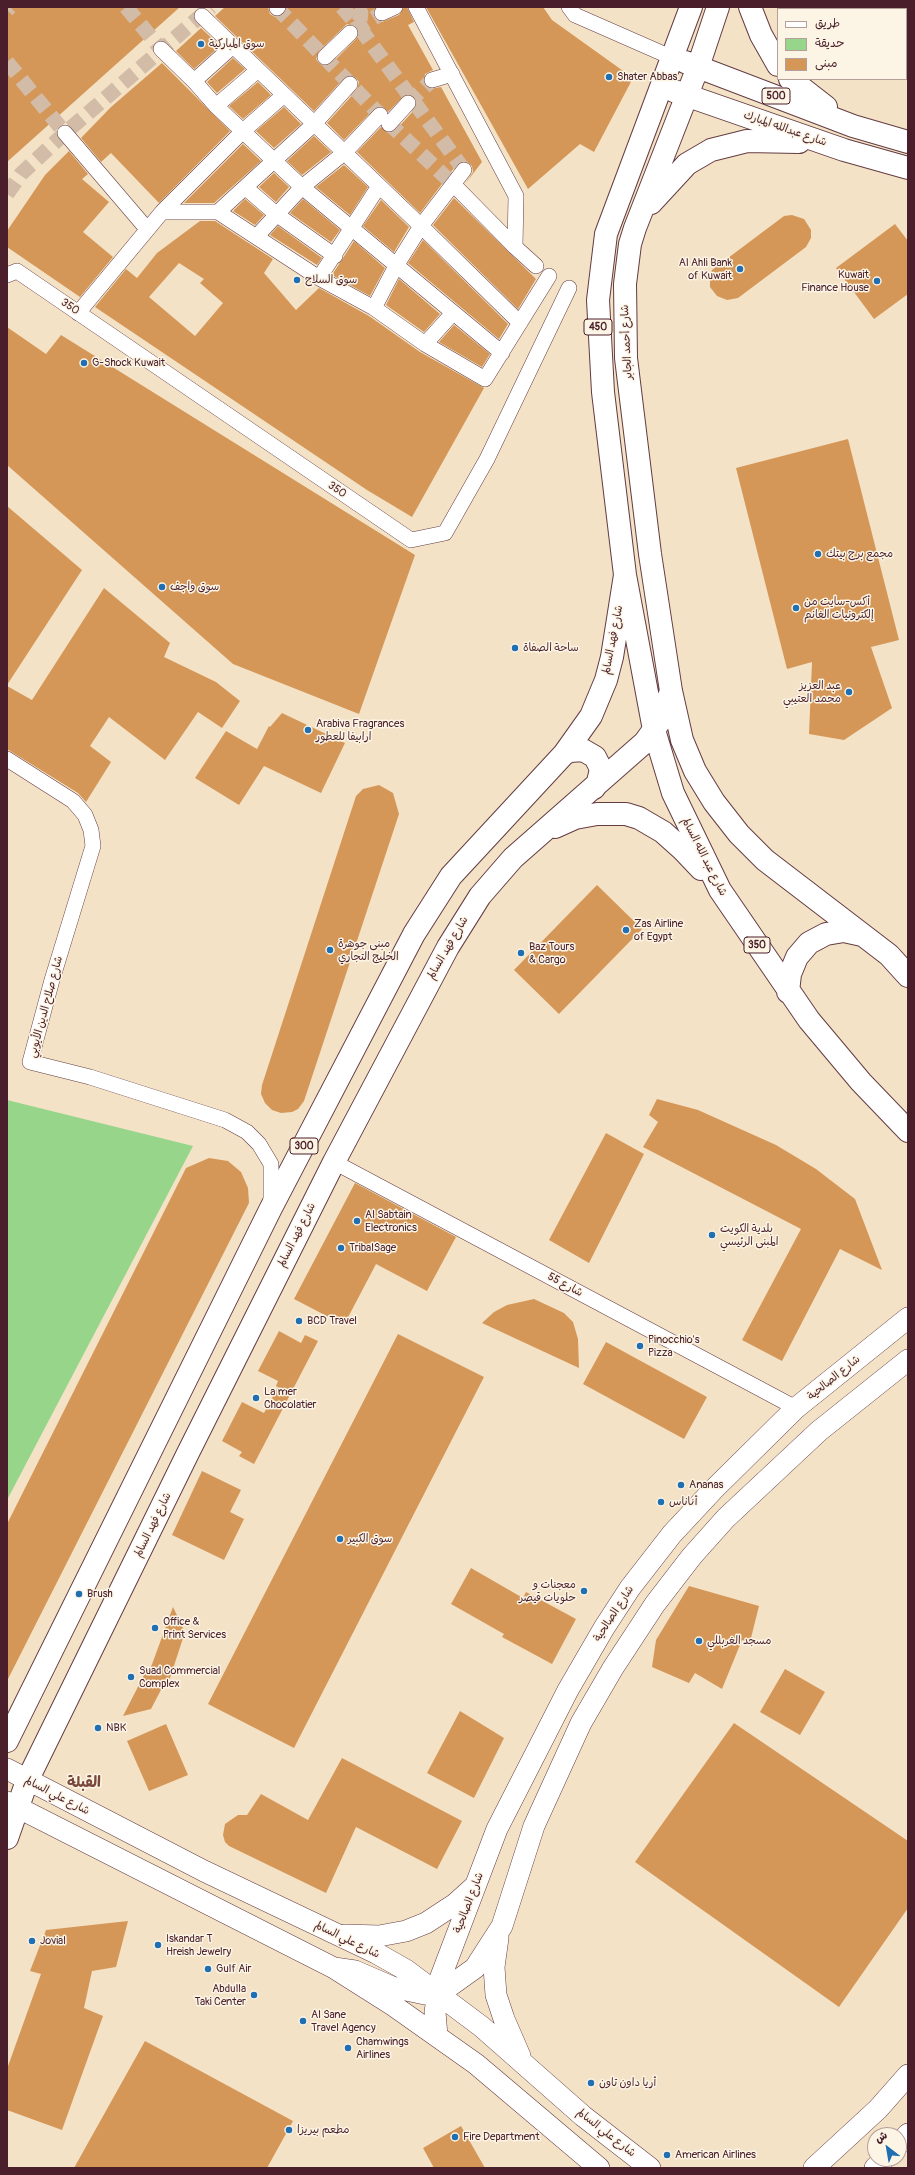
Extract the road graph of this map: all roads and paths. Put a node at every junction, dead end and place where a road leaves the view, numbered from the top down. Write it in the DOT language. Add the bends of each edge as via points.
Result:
graph roads {
  1 [pos="416,7"];
  2 [pos="569,7"];
  3 [pos="691,7"];
  4 [pos="718,7"];
  5 [pos="750,7"];
  6 [pos="202,16"];
  7 [pos="350,33"];
  8 [pos="233,46"];
  9 [pos="161,49"];
  10 [pos="324,58"];
  11 [pos="674,58"];
  12 [pos="777,63"];
  13 [pos="698,67"];
  14 [pos="258,70"];
  15 [pos="452,74"];
  16 [pos="432,80"];
  17 [pos="791,80"];
  18 [pos="194,81"];
  19 [pos="350,84"];
  20 [pos="662,87"];
  21 [pos="284,95"];
  22 [pos="687,96"];
  23 [pos="408,103"];
  24 [pos="216,106"];
  25 [pos="314,124"];
  26 [pos="853,126"];
  27 [pos="243,131"];
  28 [pos="65,132"];
  29 [pos="908,142"];
  30 [pos="838,148"];
  31 [pos="344,153"];
  32 [pos="273,160"];
  33 [pos="908,168"];
  34 [pos="464,170"];
  35 [pos="454,185"];
  36 [pos="379,186"];
  37 [pos="302,187"];
  38 [pos="246,188"];
  39 [pos="162,212"];
  40 [pos="218,212"];
  41 [pos="276,214"];
  42 [pos="421,226"];
  43 [pos="351,228"];
  44 [pos="635,228"];
  45 [pos="148,229"];
  46 [pos="258,236"];
  47 [pos="515,247"];
  48 [pos="335,256"];
  49 [pos="396,266"];
  50 [pos="536,266"];
  51 [pos="10,270"];
  52 [pos="549,276"];
  53 [pos="319,278"];
  54 [pos="569,288"];
  55 [pos="374,308"];
  56 [pos="78,313"];
  57 [pos="453,313"];
  58 [pos="520,323"];
  59 [pos="425,344"];
  60 [pos="502,353"];
  61 [pos="625,575"];
  62 [pos="671,691"];
  63 [pos="654,730"];
  64 [pos="564,754"];
  65 [pos="7,759"];
  66 [pos="594,788"];
  67 [pos="535,837"];
  68 [pos="720,890"];
  69 [pos="862,934"];
  70 [pos="908,976"];
  71 [pos="788,992"];
  72 [pos="908,1131"];
  73 [pos="334,1162"];
  74 [pos="271,1208"];
  75 [pos="908,1318"];
  76 [pos="908,1360"];
  77 [pos="796,1408"];
  78 [pos="726,1518"];
  79 [pos="7,1741"];
  80 [pos="7,1769"];
  81 [pos="27,1781"];
  82 [pos="12,1805"];
  83 [pos="7,1838"];
  84 [pos="477,1884"];
  85 [pos="502,1926"];
  86 [pos="338,1935"];
  87 [pos="334,1968"];
  88 [pos="437,1992"];
  89 [pos="437,2036"];
  90 [pos="522,2060"];
  91 [pos="908,2075"];
  92 [pos="878,2109"];
  93 [pos="583,2116"];
  94 [pos="564,2139"];
  95 [pos="599,2168"];
  96 [pos="650,2168"];
  97 [pos="814,2168"];
  98 [pos="836,2168"];
  1 -- 15 [label="street"];
  2 -- 11 [label="street" via="575,15"];
  3 -- 11 [label="main road, 450"];
  4 -- 13 [label="main road, شارع أحمد الجابر / 450"];
  5 -- 12 [label="main road" via="761,35"];
  6 -- 8 [label="street"];
  7 -- 10 [label="street"];
  8 -- 14 [label="street"];
  8 -- 18 [label="street"];
  9 -- 18 [label="street"];
  11 -- 13 [label="main road, 500"];
  11 -- 20 [label="main road, 450"];
  13 -- 22 [label="main road, شارع أحمد الجابر / 450"];
  13 -- 26 [label="main road, 500"];
  14 -- 21 [label="street"];
  14 -- 24 [label="street"];
  15 -- 16 [label="street"];
  15 -- 47 [label="street" via="516,196"];
  17 -- 26 [label="main road"];
  18 -- 24 [label="street"];
  19 -- 25 [label="street"];
  20 -- 22 [label="main road, شارع عبدالله المبارك"];
  20 -- 61 [label="main road, 450" via="610,220 604,242 599,282 598,324 601,365"];
  21 -- 25 [label="street"];
  21 -- 27 [label="street"];
  22 -- 30 [label="main road, شارع عبدالله المبارك"];
  22 -- 44 [label="main road, شارع أحمد الجابر / 450"];
  23 -- 31 [label="street"];
  24 -- 27 [label="street"];
  25 -- 31 [label="street"];
  25 -- 32 [label="street"];
  26 -- 29 [label="main road, 500"];
  27 -- 32 [label="street"];
  27 -- 39 [label="street"];
  28 -- 45 [label="street"];
  30 -- 33 [label="main road, شارع عبدالله المبارك"];
  30 -- 44 [label="main road" via="759,140 734,143 711,150 688,164 670,181 652,201"];
  31 -- 36 [label="street"];
  31 -- 37 [label="street"];
  32 -- 37 [label="street"];
  32 -- 38 [label="street"];
  34 -- 35 [label="street"];
  35 -- 42 [label="street"];
  35 -- 47 [label="street"];
  36 -- 42 [label="street"];
  36 -- 43 [label="street"];
  37 -- 41 [label="street"];
  37 -- 43 [label="street"];
  38 -- 40 [label="street"];
  38 -- 41 [label="street"];
  39 -- 40 [label="street"];
  39 -- 45 [label="street"];
  40 -- 46 [label="street"];
  41 -- 46 [label="street"];
  41 -- 48 [label="street"];
  42 -- 49 [label="street"];
  42 -- 58 [label="street"];
  43 -- 48 [label="street"];
  43 -- 49 [label="street"];
  44 -- 62 [label="main road, شارع أحمد الجابر / 450" via="630,244 625,284 626,358 650,554"];
  45 -- 56 [label="street"];
  46 -- 53 [label="street"];
  47 -- 50 [label="street"];
  48 -- 53 [label="street"];
  49 -- 55 [label="street"];
  49 -- 57 [label="street"];
  51 -- 56 [label="street, 350"];
  52 -- 58 [label="street"];
  53 -- 55 [label="street"];
  54 -- 56 [label="street, 350" via="487,459 445,533 410,540"];
  55 -- 59 [label="street"];
  57 -- 59 [label="street"];
  57 -- 60 [label="street"];
  58 -- 60 [label="street"];
  59 -- 60 [label="street" via="484,379"];
  61 -- 63 [label="main road, شارع عبد الله السالم / 350"];
  61 -- 64 [label="main road, شارع فهد السالم / 300" via="606,680 591,716"];
  62 -- 63 [label="main road, شارع فهد السالم"];
  62 -- 69 [label="main road" via="682,740 695,771 714,802 739,834 765,860"];
  63 -- 66 [label="main road, شارع فهد السالم" via="635,754"];
  63 -- 68 [label="main road, شارع عبد الله السالم / 350" via="673,793"];
  64 -- 66 [label="main road" via="583,750 595,757 601,769"];
  64 -- 74 [label="main road, شارع فهد السالم / 300" via="473,851 437,897 414,934"];
  65 -- 74 [label="street, شارع صلاح الدين الأيوبي" via="73,801 85,815 91,830 93,846 30,1062 90,1077 225,1120 247,1132 259,1144 271,1164"];
  66 -- 67 [label="main road, شارع فهد السالم"];
  67 -- 68 [label="main road" via="575,818 597,814 626,814 640,818 658,828 682,849"];
  67 -- 73 [label="main road, شارع فهد السالم" via="497,874 466,916"];
  68 -- 71 [label="main road, شارع عبد الله السالم / 350"];
  69 -- 70 [label="main road" via="890,955"];
  69 -- 71 [label="main road" via="844,931 826,934 809,943 797,957 790,974"];
  71 -- 72 [label="main road, شارع عبد الله السالم / 350" via="861,1082"];
  73 -- 77 [label="street, شارع 55"];
  73 -- 81 [label="main road, شارع فهد السالم"];
  74 -- 79 [label="main road, شارع فهد السالم / 300"];
  75 -- 77 [label="main road, شارع الصالحية"];
  76 -- 78 [label="main road" via="818,1431"];
  77 -- 78 [label="main road" via="802,1421 800,1434 776,1458"];
  77 -- 84 [label="main road, شارع الصالحية" via="672,1534 626,1595 564,1697 497,1829"];
  78 -- 85 [label="main road" via="692,1556 656,1604 613,1668 581,1723 534,1826"];
  80 -- 81 [label="main road, شارع علي السالم"];
  81 -- 82 [label="main road, شارع فهد السالم"];
  81 -- 86 [label="main road, شارع علي السالم" via="204,1871"];
  82 -- 83 [label="main road, شارع فهد السالم"];
  82 -- 87 [label="main road"];
  84 -- 86 [label="main road" via="455,1904 426,1923 406,1931 379,1936"];
  84 -- 88 [label="main road, شارع الصالحية"];
  85 -- 88 [label="main road" via="475,1968 463,1978"];
  85 -- 90 [label="main road" via="494,1967 496,1994"];
  86 -- 88 [label="main road, شارع علي السالم" via="406,1970"];
  87 -- 88 [label="main road" via="355,1971 412,1993"];
  87 -- 89 [label="main road"];
  88 -- 89 [label="main road, شارع الصالحية"];
  88 -- 90 [label="main road, شارع علي السالم"];
  89 -- 94 [label="main road" via="476,2064"];
  90 -- 93 [label="main road, شارع علي السالم"];
  91 -- 92 [label="main road"];
  92 -- 97 [label="main road"];
  92 -- 98 [label="main road" via="866,2140"];
  93 -- 94 [label="main road"];
  93 -- 96 [label="main road, شارع علي السالم"];
  94 -- 95 [label="main road"];
}
